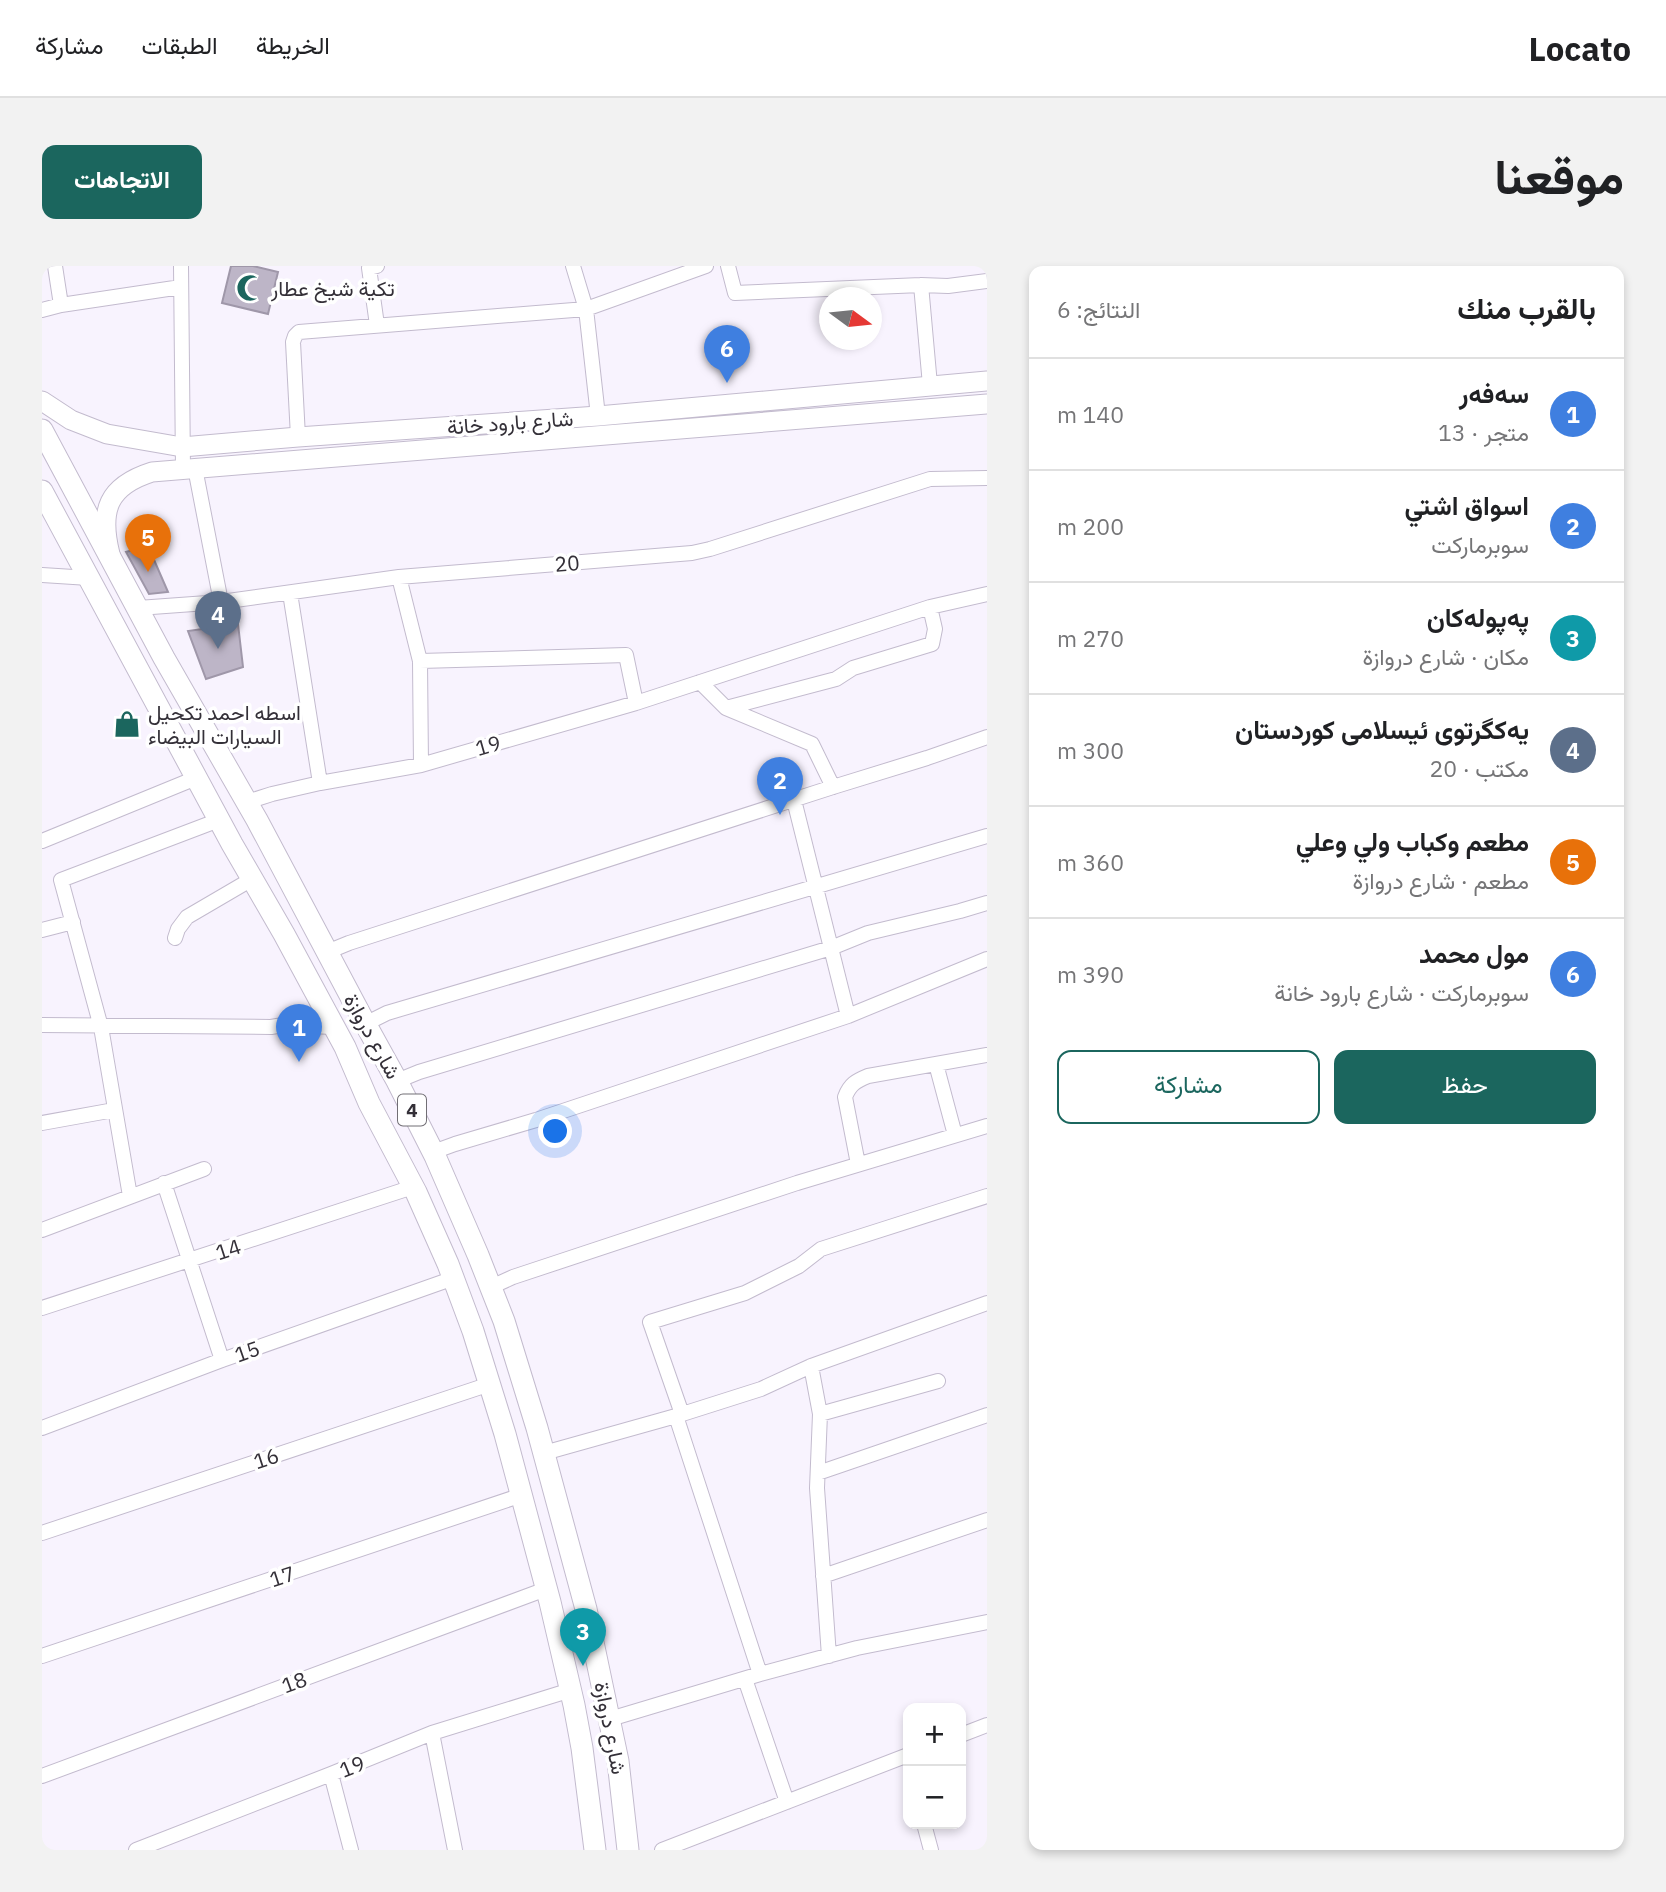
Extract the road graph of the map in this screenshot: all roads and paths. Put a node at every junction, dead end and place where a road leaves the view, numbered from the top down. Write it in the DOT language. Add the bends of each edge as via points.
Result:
graph roads {
  1 [pos="55,266"];
  2 [pos="181,266"];
  3 [pos="377,266"];
  4 [pos="573,266"];
  5 [pos="706,266"];
  6 [pos="728,266"];
  7 [pos="987,281"];
  8 [pos="921,285"];
  9 [pos="181,287"];
  10 [pos="61,305"];
  11 [pos="586,309"];
  12 [pos="42,310"];
  13 [pos="377,325"];
  14 [pos="987,381"];
  15 [pos="930,385"];
  16 [pos="42,401"];
  17 [pos="987,404"];
  18 [pos="598,416"];
  19 [pos="42,430"];
  20 [pos="298,437"];
  21 [pos="183,447"];
  22 [pos="189,469"];
  23 [pos="987,478"];
  24 [pos="42,491"];
  25 [pos="112,562"];
  26 [pos="42,575"];
  27 [pos="399,577"];
  28 [pos="89,578"];
  29 [pos="290,593"];
  30 [pos="987,594"];
  31 [pos="221,602"];
  32 [pos="930,607"];
  33 [pos="138,608"];
  34 [pos="420,661"];
  35 [pos="701,682"];
  36 [pos="636,703"];
  37 [pos="726,708"];
  38 [pos="987,737"];
  39 [pos="421,765"];
  40 [pos="196,778"];
  41 [pos="320,783"];
  42 [pos="833,787"];
  43 [pos="794,800"];
  44 [pos="247,802"];
  45 [pos="219,820"];
  46 [pos="987,836"];
  47 [pos="42,841"];
  48 [pos="252,879"];
  49 [pos="817,887"];
  50 [pos="987,903"];
  51 [pos="73,922"];
  52 [pos="42,930"];
  53 [pos="176,938"];
  54 [pos="831,948"];
  55 [pos="327,952"];
  56 [pos="987,959"];
  57 [pos="848,1016"];
  58 [pos="366,1024"];
  59 [pos="42,1025"];
  60 [pos="101,1027"];
  61 [pos="334,1027"];
  62 [pos="987,1055"];
  63 [pos="936,1064"];
  64 [pos="397,1080"];
  65 [pos="114,1110"];
  66 [pos="42,1123"];
  67 [pos="987,1126"];
  68 [pos="955,1135"];
  69 [pos="433,1152"];
  70 [pos="858,1164"];
  71 [pos="204,1169"];
  72 [pos="164,1183"];
  73 [pos="413,1187"];
  74 [pos="130,1196"];
  75 [pos="987,1196"];
  76 [pos="42,1230"];
  77 [pos="189,1262"];
  78 [pos="454,1278"];
  79 [pos="491,1287"];
  80 [pos="987,1303"];
  81 [pos="42,1308"];
  82 [pos="222,1360"];
  83 [pos="811,1366"];
  84 [pos="938,1381"];
  85 [pos="490,1384"];
  86 [pos="528,1396"];
  87 [pos="497,1407"];
  88 [pos="820,1414"];
  89 [pos="679,1415"];
  90 [pos="987,1415"];
  91 [pos="42,1428"];
  92 [pos="544,1453"];
  93 [pos="817,1473"];
  94 [pos="522,1495"];
  95 [pos="987,1520"];
  96 [pos="42,1533"];
  97 [pos="823,1576"];
  98 [pos="546,1589"];
  99 [pos="987,1622"];
  100 [pos="42,1656"];
  101 [pos="829,1656"];
  102 [pos="761,1674"];
  103 [pos="746,1679"];
  104 [pos="570,1689"];
  105 [pos="610,1719"];
  106 [pos="987,1725"];
  107 [pos="432,1733"];
  108 [pos="966,1733"];
  109 [pos="903,1761"];
  110 [pos="331,1774"];
  111 [pos="42,1776"];
  112 [pos="787,1802"];
  113 [pos="925,1829"];
  114 [pos="136,1850"];
  115 [pos="351,1850"];
  116 [pos="455,1850"];
  117 [pos="595,1850"];
  118 [pos="628,1850"];
  119 [pos="662,1850"];
  120 [pos="931,1850"];
  1 -- 10 [label="street"];
  2 -- 9 [label="street"];
  3 -- 13 [label="street" via="369,268"];
  4 -- 11 [label="street"];
  5 -- 11 [label="street"];
  6 -- 8 [label="street" via="735,293"];
  7 -- 8 [label="street"];
  8 -- 15 [label="street"];
  9 -- 10 [label="street"];
  9 -- 21 [label="street"];
  10 -- 12 [label="street"];
  11 -- 13 [label="street"];
  11 -- 18 [label="street"];
  13 -- 20 [label="street" via="295,336"];
  14 -- 15 [label="main road, شارع بارود خانة"];
  15 -- 18 [label="main road, شارع بارود خانة"];
  16 -- 21 [label="main road, شارع بارود خانة" via="107,435"];
  17 -- 22 [label="main road, شارع بارود خانة"];
  18 -- 20 [label="main road, شارع بارود خانة"];
  19 -- 25 [label="main road, شارع دروازة / 4"];
  20 -- 21 [label="main road, شارع بارود خانة"];
  21 -- 22 [label="street"];
  22 -- 25 [label="main road, شارع بارود خانة" via="152,472 119,487 106,519"];
  22 -- 31 [label="street"];
  23 -- 27 [label="street, 20" via="930,479 692,553"];
  24 -- 28 [label="main road, شارع دروازة / 4"];
  25 -- 33 [label="main road, شارع دروازة / 4"];
  26 -- 28 [label="street"];
  27 -- 29 [label="street, 20"];
  27 -- 34 [label="street"];
  28 -- 40 [label="main road, شارع دروازة / 4"];
  29 -- 31 [label="street, 20"];
  29 -- 41 [label="street"];
  30 -- 32 [label="street, 19"];
  31 -- 33 [label="street, 20"];
  32 -- 35 [label="street, 19"];
  32 -- 37 [label="street" via="935,629 932,644 853,668 836,679"];
  33 -- 44 [label="main road, شارع دروازة / 4"];
  34 -- 36 [label="street" via="626,655"];
  34 -- 39 [label="street"];
  35 -- 36 [label="street, 19"];
  35 -- 37 [label="street"];
  36 -- 39 [label="street, 19"];
  37 -- 42 [label="street" via="812,744"];
  38 -- 42 [label="street"];
  39 -- 41 [label="street, 19"];
  40 -- 45 [label="main road, شارع دروازة / 4"];
  40 -- 47 [label="street"];
  41 -- 44 [label="street, 19"];
  42 -- 43 [label="street"];
  43 -- 49 [label="street"];
  43 -- 55 [label="street"];
  44 -- 55 [label="main road, شارع دروازة / 4"];
  45 -- 48 [label="main road, شارع دروازة / 4"];
  45 -- 51 [label="street" via="61,880"];
  46 -- 49 [label="street"];
  48 -- 53 [label="street" via="187,917"];
  48 -- 61 [label="main road, شارع دروازة / 4"];
  49 -- 54 [label="street"];
  49 -- 58 [label="street" via="387,1013"];
  50 -- 54 [label="street" via="868,933"];
  51 -- 52 [label="street"];
  51 -- 60 [label="street"];
  54 -- 57 [label="street"];
  54 -- 64 [label="street"];
  55 -- 58 [label="main road, شارع دروازة / 4"];
  56 -- 57 [label="street"];
  57 -- 69 [label="street"];
  58 -- 64 [label="main road, شارع دروازة / 4"];
  59 -- 60 [label="street"];
  60 -- 61 [label="street"];
  60 -- 65 [label="street"];
  61 -- 73 [label="main road, شارع دروازة / 4"];
  62 -- 63 [label="street"];
  63 -- 68 [label="street"];
  63 -- 70 [label="street" via="868,1076 849,1088 845,1097"];
  64 -- 69 [label="main road, شارع دروازة / 4"];
  65 -- 66 [label="street"];
  65 -- 74 [label="street"];
  67 -- 68 [label="street"];
  68 -- 70 [label="street"];
  69 -- 79 [label="main road, شارع دروازة / 4"];
  70 -- 79 [label="street"];
  71 -- 72 [label="street"];
  72 -- 74 [label="street"];
  72 -- 77 [label="street"];
  73 -- 77 [label="street, 14"];
  73 -- 78 [label="main road, شارع دروازة / 4"];
  74 -- 76 [label="street"];
  75 -- 89 [label="street" via="821,1249 799,1266 745,1293 650,1322"];
  77 -- 81 [label="street, 14"];
  77 -- 82 [label="street"];
  78 -- 82 [label="street, 15"];
  78 -- 85 [label="main road, شارع دروازة / 4"];
  79 -- 86 [label="main road, شارع دروازة / 4"];
  80 -- 83 [label="street"];
  82 -- 91 [label="street, 15"];
  83 -- 88 [label="street"];
  83 -- 89 [label="street" via="761,1389"];
  84 -- 88 [label="street"];
  85 -- 87 [label="main road, شارع دروازة / 4"];
  85 -- 96 [label="street, 16"];
  86 -- 87 [label="main road"];
  86 -- 92 [label="main road, شارع دروازة / 4"];
  87 -- 94 [label="main road, شارع دروازة / 4"];
  88 -- 93 [label="street"];
  89 -- 92 [label="street"];
  89 -- 102 [label="street"];
  90 -- 93 [label="street"];
  92 -- 105 [label="main road, شارع دروازة / 4"];
  93 -- 97 [label="street"];
  94 -- 98 [label="main road, شارع دروازة / 4"];
  94 -- 100 [label="street, 17"];
  95 -- 97 [label="street"];
  97 -- 101 [label="street"];
  98 -- 104 [label="main road, شارع دروازة / 4"];
  98 -- 111 [label="street, 18"];
  99 -- 101 [label="street"];
  101 -- 102 [label="street"];
  102 -- 103 [label="street"];
  103 -- 105 [label="street"];
  103 -- 112 [label="street"];
  104 -- 107 [label="street, 19"];
  104 -- 117 [label="main road, شارع دروازة / 4"];
  105 -- 118 [label="main road, شارع دروازة / 4"];
  106 -- 108 [label="street"];
  107 -- 110 [label="street, 19"];
  107 -- 116 [label="street"];
  109 -- 112 [label="street"];
  110 -- 114 [label="street, 19"];
  110 -- 115 [label="street"];
  112 -- 119 [label="street"];
  113 -- 120 [label="street"];
}
